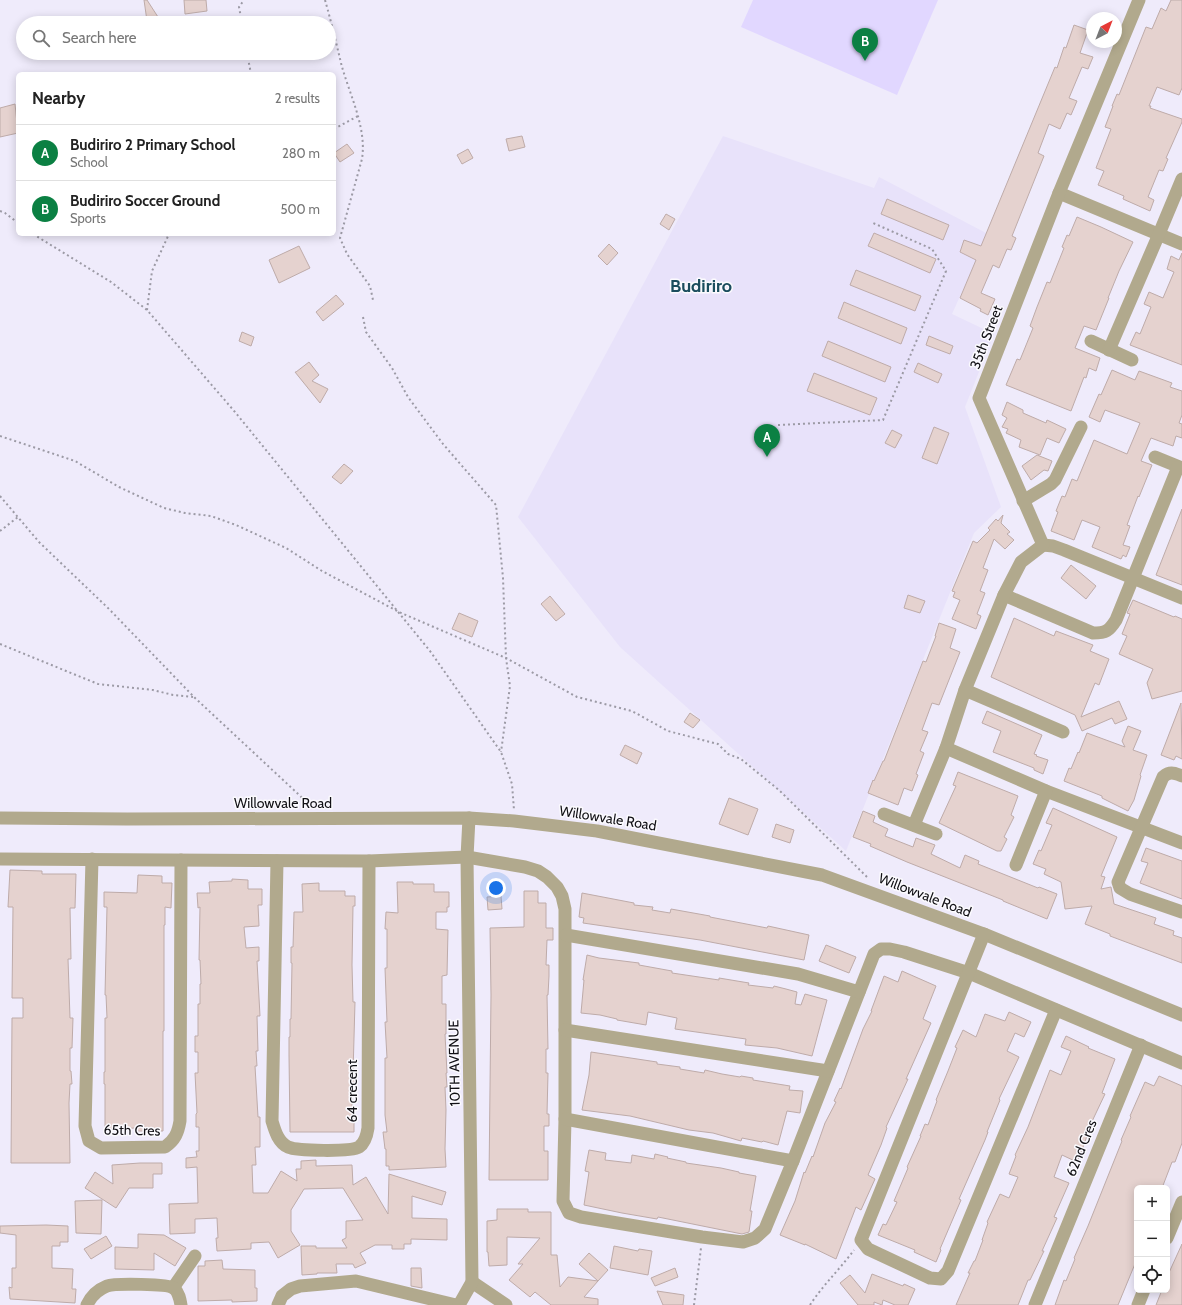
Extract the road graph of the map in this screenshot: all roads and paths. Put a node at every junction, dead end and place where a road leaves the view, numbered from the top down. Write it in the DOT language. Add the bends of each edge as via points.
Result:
graph roads {
  1 [pos="244,0"];
  2 [pos="325,0"];
  3 [pos="1139,0"];
  4 [pos="241,16"];
  5 [pos="330,16"];
  6 [pos="336,39"];
  7 [pos="248,60"];
  8 [pos="251,72"];
  9 [pos="358,116"];
  10 [pos="336,127"];
  11 [pos="1182,179"];
  12 [pos="1059,193"];
  13 [pos="0,211"];
  14 [pos="16,222"];
  15 [pos="872,223"];
  16 [pos="1159,234"];
  17 [pos="36,236"];
  18 [pos="168,236"];
  19 [pos="1182,244"];
  20 [pos="373,300"];
  21 [pos="147,310"];
  22 [pos="363,317"];
  23 [pos="1091,341"];
  24 [pos="1108,350"];
  25 [pos="1132,360"];
  26 [pos="778,425"];
  27 [pos="1081,427"];
  28 [pos="0,436"];
  29 [pos="1155,457"];
  30 [pos="1180,467"];
  31 [pos="0,496"];
  32 [pos="1023,501"];
  33 [pos="18,517"];
  34 [pos="0,531"];
  35 [pos="1043,545"];
  36 [pos="1133,578"];
  37 [pos="1004,595"];
  38 [pos="1182,598"];
  39 [pos="399,612"];
  40 [pos="0,644"];
  41 [pos="506,658"];
  42 [pos="965,690"];
  43 [pos="194,697"];
  44 [pos="1063,732"];
  45 [pos="946,748"];
  46 [pos="501,752"];
  47 [pos="1182,776"];
  48 [pos="1046,791"];
  49 [pos="884,814"];
  50 [pos="0,818"];
  51 [pos="469,818"];
  52 [pos="319,819"];
  53 [pos="514,821"];
  54 [pos="914,825"];
  55 [pos="1145,829"];
  56 [pos="936,834"];
  57 [pos="1182,843"];
  58 [pos="467,857"];
  59 [pos="0,859"];
  60 [pos="92,859"];
  61 [pos="181,860"];
  62 [pos="277,861"];
  63 [pos="369,861"];
  64 [pos="1016,865"];
  65 [pos="870,881"];
  66 [pos="1182,912"];
  67 [pos="984,934"];
  68 [pos="566,936"];
  69 [pos="968,973"];
  70 [pos="859,992"];
  71 [pos="1056,1010"];
  72 [pos="1182,1015"];
  73 [pos="565,1030"];
  74 [pos="1141,1045"];
  75 [pos="1182,1063"];
  76 [pos="828,1071"];
  77 [pos="566,1119"];
  78 [pos="793,1161"];
  79 [pos="1182,1202"];
  80 [pos="1178,1225"];
  81 [pos="1170,1234"];
  82 [pos="702,1237"];
  83 [pos="861,1240"];
  84 [pos="195,1256"];
  85 [pos="472,1282"];
  86 [pos="173,1288"];
  87 [pos="1143,1293"];
  88 [pos="87,1305"];
  89 [pos="181,1305"];
  90 [pos="278,1305"];
  91 [pos="458,1305"];
  92 [pos="506,1305"];
  93 [pos="694,1305"];
  94 [pos="810,1305"];
  95 [pos="1035,1305"];
  96 [pos="1138,1305"];
  1 -- 4 [label="path" via="239,7"];
  2 -- 5 [label="path"];
  3 -- 12 [label="street, 35th Street"];
  6 -- 9 [label="path" via="341,64"];
  7 -- 8 [label="path"];
  9 -- 10 [label="path"];
  9 -- 20 [label="path" via="364,147 340,238 346,254 370,286"];
  11 -- 16 [label="street"];
  12 -- 16 [label="street"];
  12 -- 32 [label="street, 35th Street" via="979,398"];
  13 -- 14 [label="path"];
  15 -- 26 [label="path" via="932,249 946,271 883,420"];
  16 -- 19 [label="street"];
  16 -- 24 [label="street"];
  17 -- 21 [label="path" via="111,282"];
  18 -- 21 [label="path" via="152,271"];
  21 -- 39 [label="path" via="235,412"];
  22 -- 41 [label="path" via="366,332 392,368 408,397 443,444 496,505 503,578"];
  23 -- 24 [label="street"];
  24 -- 25 [label="street"];
  27 -- 32 [label="street" via="1051,484"];
  28 -- 39 [label="path" via="75,461 119,487 164,508 211,516 236,525 286,548 322,571"];
  29 -- 30 [label="street"];
  30 -- 36 [label="street"];
  31 -- 33 [label="path"];
  32 -- 35 [label="street, 35th Street"];
  33 -- 34 [label="path"];
  33 -- 43 [label="path" via="39,542 109,608"];
  35 -- 36 [label="street" via="1064,550"];
  35 -- 37 [label="street" via="1022,562"];
  36 -- 37 [label="street" via="1116,620 1110,630 1102,633 1093,633"];
  36 -- 38 [label="street"];
  37 -- 42 [label="street"];
  39 -- 41 [label="path"];
  39 -- 46 [label="path" via="430,651"];
  40 -- 43 [label="path" via="98,684"];
  41 -- 46 [label="path" via="510,686"];
  41 -- 65 [label="path" via="577,697 632,711 668,731 718,744 728,754 741,759 780,792"];
  42 -- 44 [label="street"];
  42 -- 45 [label="street"];
  43 -- 52 [label="path" via="315,809"];
  45 -- 48 [label="street"];
  45 -- 54 [label="street"];
  46 -- 53 [label="path" via="512,784"];
  47 -- 55 [label="street" via="1169,772 1163,776"];
  48 -- 55 [label="street"];
  48 -- 64 [label="street"];
  49 -- 54 [label="street"];
  50 -- 52 [label="street, Willowvale Road"];
  51 -- 52 [label="street, Willowvale Road"];
  51 -- 53 [label="street, Willowvale Road"];
  51 -- 58 [label="street, 10TH AVENUE"];
  53 -- 67 [label="street, Willowvale Road" via="597,831 822,875"];
  54 -- 56 [label="street"];
  55 -- 57 [label="street"];
  55 -- 66 [label="street" via="1118,882 1120,888"];
  58 -- 63 [label="street"];
  58 -- 68 [label="street" via="525,867 547,877 562,896"];
  58 -- 85 [label="street, 10TH AVENUE"];
  59 -- 60 [label="street"];
  60 -- 61 [label="street"];
  60 -- 61 [label="street, 65th Cres" via="85,1126 89,1141 101,1148 165,1147 178,1134"];
  61 -- 62 [label="street"];
  62 -- 63 [label="street"];
  62 -- 63 [label="street, 64 crecent" via="272,1114 274,1126 280,1141 288,1147 349,1150 359,1147 366,1139 368,1128"];
  67 -- 69 [label="street"];
  67 -- 72 [label="street, Willowvale Road"];
  68 -- 70 [label="street" via="798,974"];
  68 -- 73 [label="street"];
  69 -- 70 [label="street" via="904,952 881,949 874,954"];
  69 -- 71 [label="street"];
  69 -- 83 [label="street"];
  70 -- 76 [label="street"];
  71 -- 74 [label="street"];
  71 -- 83 [label="street" via="952,1265 944,1277 930,1278 868,1249"];
  73 -- 76 [label="street"];
  73 -- 77 [label="street"];
  74 -- 75 [label="street"];
  74 -- 95 [label="street, 62nd Cres"];
  76 -- 78 [label="street"];
  77 -- 78 [label="street"];
  77 -- 82 [label="street" via="563,1201 569,1212 581,1217"];
  78 -- 82 [label="street" via="765,1229 755,1238 743,1242"];
  79 -- 80 [label="street"];
  80 -- 81 [label="street"];
  82 -- 93 [label="path"];
  83 -- 94 [label="path"];
  84 -- 86 [label="street"];
  85 -- 91 [label="street"];
  85 -- 92 [label="street"];
  86 -- 88 [label="street" via="161,1285 109,1286 98,1291"];
  86 -- 89 [label="street" via="180,1298"];
  87 -- 96 [label="street"];
  90 -- 91 [label="street" via="282,1296 296,1287 356,1281"];
}
